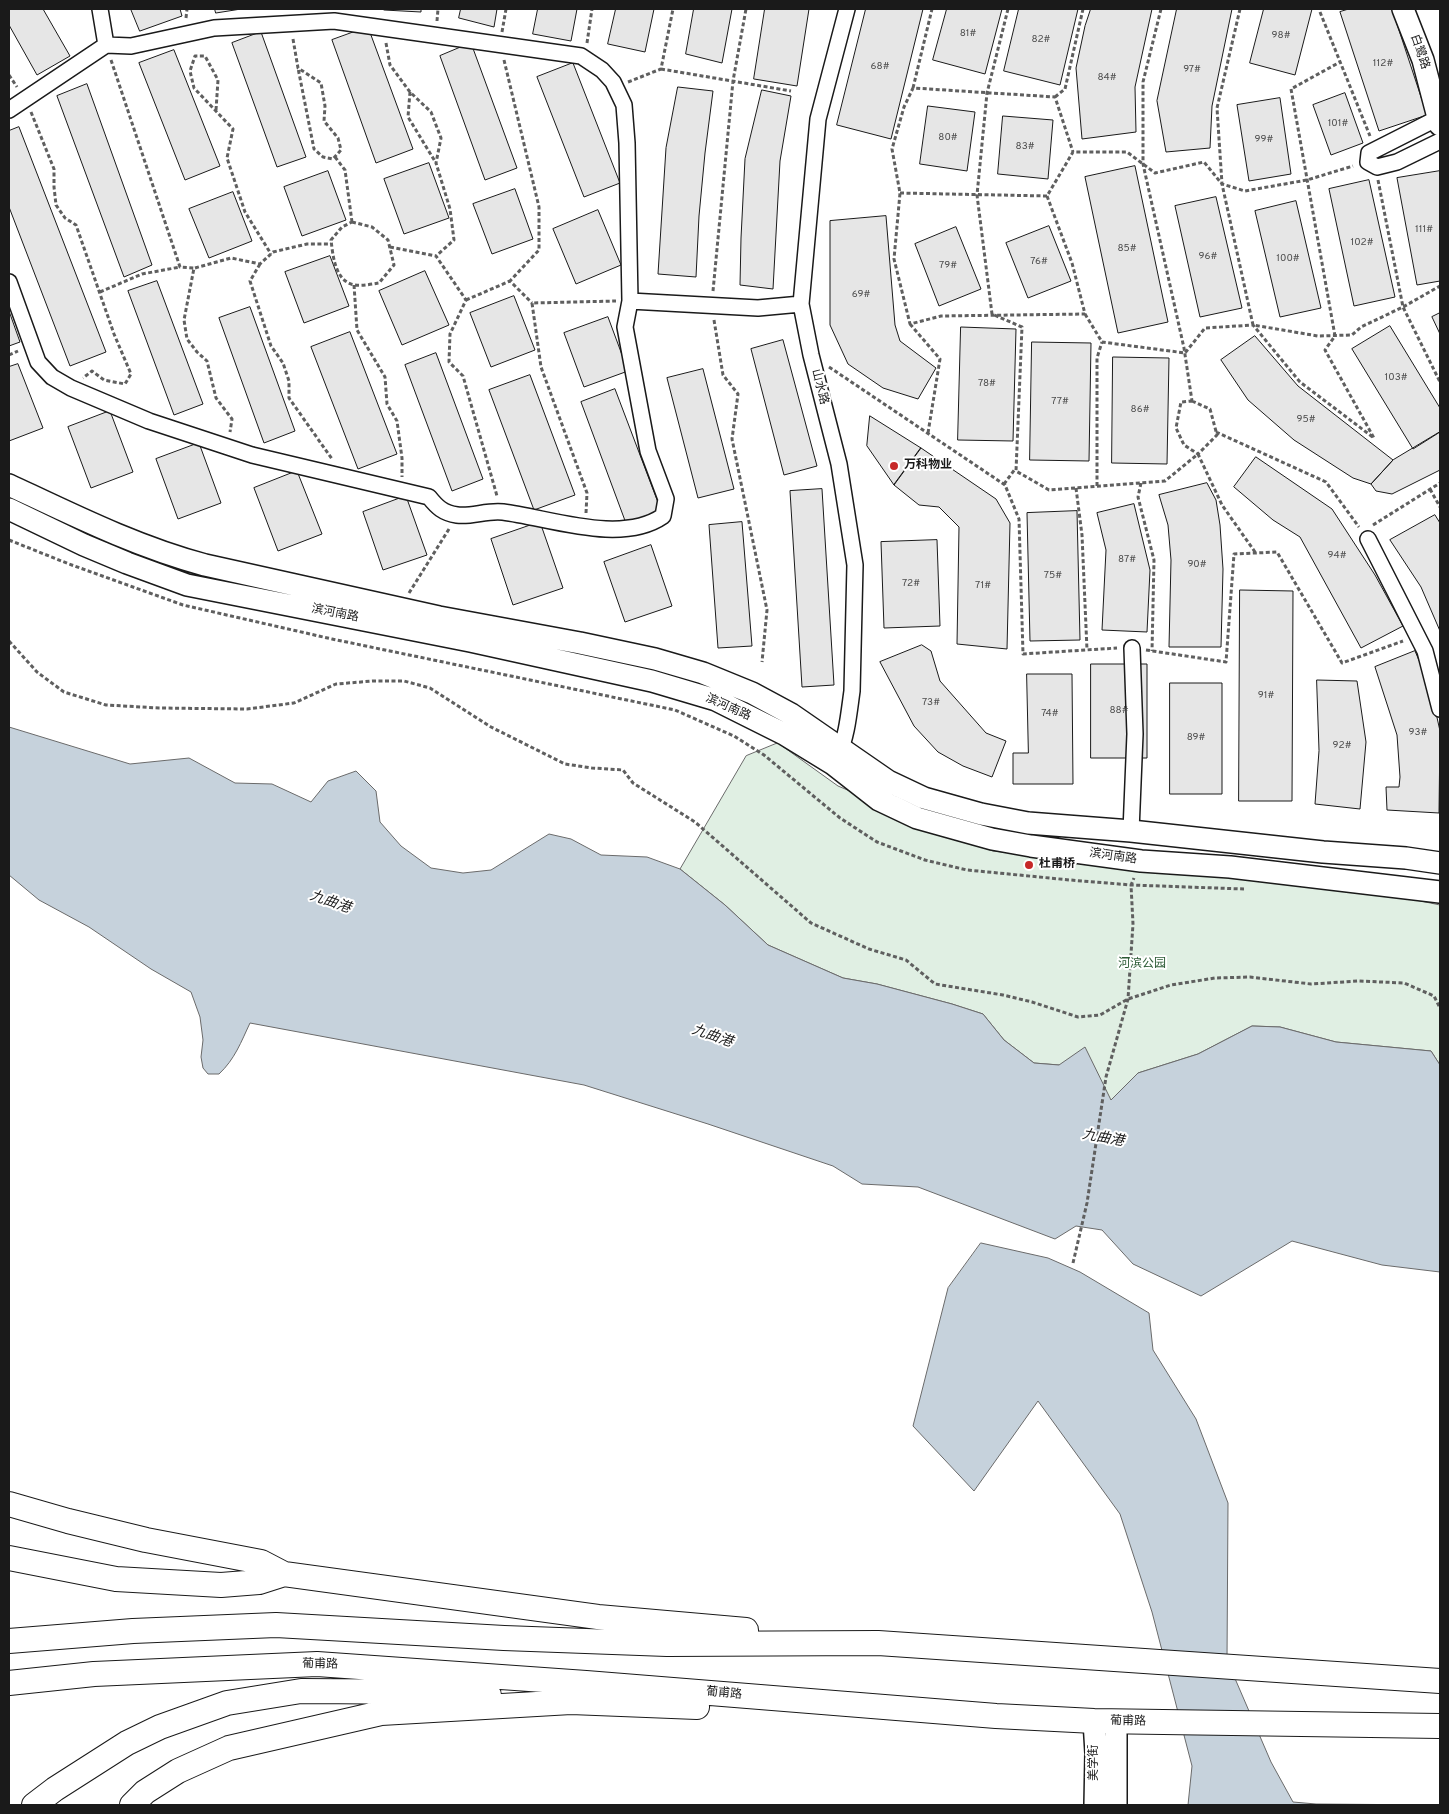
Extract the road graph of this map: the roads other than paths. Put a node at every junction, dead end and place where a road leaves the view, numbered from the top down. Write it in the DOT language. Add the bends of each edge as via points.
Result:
graph roads {
  1 [pos="100,9"];
  2 [pos="847,9"];
  3 [pos="1402,9"];
  4 [pos="1415,9"];
  5 [pos="106,45"];
  6 [pos="1440,79"];
  7 [pos="9,110"];
  8 [pos="1440,120"];
  9 [pos="1440,141"];
  10 [pos="9,282"];
  11 [pos="630,301"];
  12 [pos="801,304"];
  13 [pos="9,485"];
  14 [pos="9,509"];
  15 [pos="1365,535"];
  16 [pos="1132,648"];
  17 [pos="1440,709"];
  18 [pos="837,756"];
  19 [pos="1131,831"];
  20 [pos="1440,863"];
  21 [pos="1440,892"];
  22 [pos="9,1504"];
  23 [pos="9,1558"];
  24 [pos="284,1574"];
  25 [pos="9,1641"];
  26 [pos="878,1643"];
  27 [pos="1440,1680"];
  28 [pos="9,1683"];
  29 [pos="571,1702"];
  30 [pos="996,1716"];
  31 [pos="1105,1722"];
  32 [pos="1440,1726"];
  33 [pos="34,1805"];
  34 [pos="132,1805"];
  35 [pos="1094,1805"];
  36 [pos="1116,1805"];
  1 -- 5 [label="street"];
  2 -- 12 [label="street, 山水路" via="818,120"];
  3 -- 8 [label="street, 白鹭路" via="1423,60"];
  4 -- 6 [label="street, 白鹭路"];
  5 -- 7 [label="street"];
  5 -- 11 [label="street" via="131,46 214,28 334,21 581,56 602,70 616,86 624,105"];
  8 -- 9 [label="street" via="1374,159 1397,162"];
  10 -- 11 [label="street" via="38,362 52,377 70,388 149,421 252,455 430,497 439,509 458,516 501,512 608,530 653,523 663,516 666,500 648,451 625,327"];
  11 -- 12 [label="street" via="758,308"];
  12 -- 18 [label="street, 山水路" via="839,464 855,566 852,691"];
  13 -- 18 [label="street" via="174,557 400,608 589,645 703,673 791,714"];
  14 -- 18 [label="street, 滨河南路" via="101,552 187,584 652,681 716,700"];
  15 -- 17 [label="street" via="1425,651"];
  16 -- 19 [label="street" via="1135,734"];
  18 -- 19 [label="street" via="924,798 981,814 1028,823"];
  18 -- 21 [label="street, 滨河南路" via="879,800 916,818 992,839 1141,861 1230,867"];
  19 -- 20 [label="street"];
  22 -- 24 [label="main road" via="146,1540 261,1562"];
  23 -- 24 [label="main road" via="116,1579 221,1586 259,1582"];
  24 -- 26 [label="main road" via="598,1617"];
  25 -- 26 [label="main road" via="133,1631 276,1625 667,1644"];
  26 -- 27 [label="main road"];
  28 -- 30 [label="main road, 葡甫路" via="94,1674 317,1664"];
  29 -- 30 [label="main road"];
  29 -- 33 [label="main road" via="450,1692 301,1691 227,1703 126,1743"];
  29 -- 34 [label="main road" via="382,1714 297,1731 229,1748 178,1772 145,1792"];
  30 -- 31 [label="main road, 葡甫路"];
  31 -- 32 [label="main road, 葡甫路"];
  31 -- 35 [label="street, 美学街" via="1096,1753"];
  31 -- 36 [label="street, 美学街"];
}
